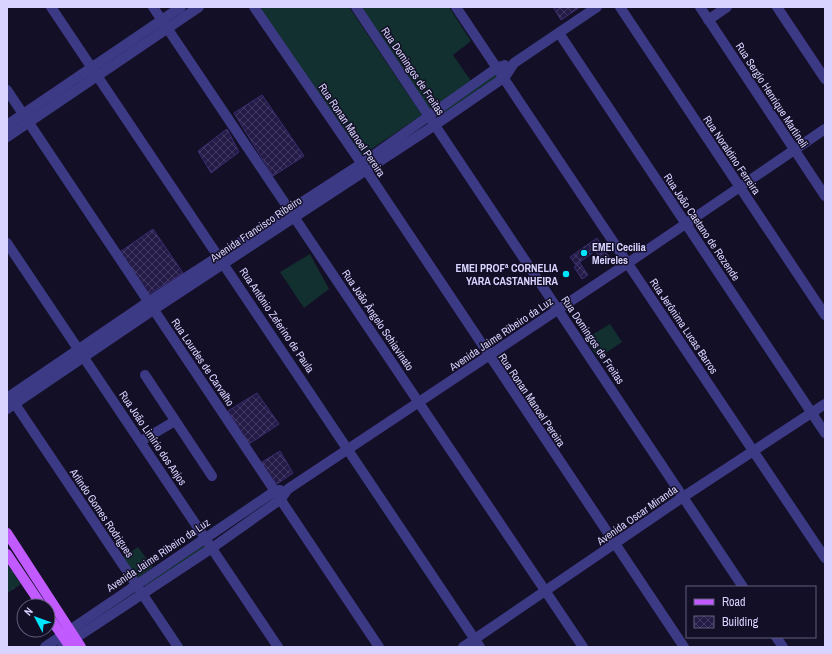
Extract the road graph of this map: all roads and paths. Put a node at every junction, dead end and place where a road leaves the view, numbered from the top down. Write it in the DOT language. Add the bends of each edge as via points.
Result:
graph roads {
  1 [pos="51,7"];
  2 [pos="153,7"];
  3 [pos="181,7"];
  4 [pos="199,7"];
  5 [pos="254,7"];
  6 [pos="356,7"];
  7 [pos="597,7"];
  8 [pos="620,7"];
  9 [pos="700,7"];
  10 [pos="727,7"];
  11 [pos="777,7"];
  12 [pos="460,8"];
  13 [pos="708,20"];
  14 [pos="164,24"];
  15 [pos="559,33"];
  16 [pos="514,63"];
  17 [pos="91,67"];
  18 [pos="498,67"];
  19 [pos="97,76"];
  20 [pos="505,77"];
  21 [pos="825,78"];
  22 [pos="467,89"];
  23 [pos="7,90"];
  24 [pos="474,98"];
  25 [pos="429,116"];
  26 [pos="26,118"];
  27 [pos="7,125"];
  28 [pos="435,126"];
  29 [pos="825,129"];
  30 [pos="7,137"];
  31 [pos="794,149"];
  32 [pos="363,167"];
  33 [pos="739,187"];
  34 [pos="825,196"];
  35 [pos="292,215"];
  36 [pos="686,224"];
  37 [pos="7,243"];
  38 [pos="219,255"];
  39 [pos="628,263"];
  40 [pos="225,264"];
  41 [pos="151,306"];
  42 [pos="559,309"];
  43 [pos="825,315"];
  44 [pos="81,353"];
  45 [pos="489,357"];
  46 [pos="145,375"];
  47 [pos="9,400"];
  48 [pos="419,403"];
  49 [pos="825,404"];
  50 [pos="811,412"];
  51 [pos="175,421"];
  52 [pos="825,433"];
  53 [pos="141,441"];
  54 [pos="349,449"];
  55 [pos="754,452"];
  56 [pos="212,476"];
  57 [pos="288,489"];
  58 [pos="275,491"];
  59 [pos="683,497"];
  60 [pos="281,500"];
  61 [pos="7,533"];
  62 [pos="206,538"];
  63 [pos="614,545"];
  64 [pos="212,548"];
  65 [pos="7,554"];
  66 [pos="825,558"];
  67 [pos="135,584"];
  68 [pos="742,586"];
  69 [pos="546,592"];
  70 [pos="142,593"];
  71 [pos="37,598"];
  72 [pos="56,625"];
  73 [pos="777,638"];
  74 [pos="68,640"];
  75 [pos="478,643"];
  76 [pos="45,647"];
  77 [pos="81,647"];
  78 [pos="178,647"];
  79 [pos="278,647"];
  80 [pos="379,647"];
  81 [pos="463,647"];
  82 [pos="583,647"];
  83 [pos="684,647"];
  84 [pos="783,647"];
  1 -- 17 [label="street, Rua Antônio Zeferino de Paula"];
  2 -- 14 [label="street, Rua João Ângelo Schiavinato"];
  3 -- 14 [label="street"];
  4 -- 14 [label="street"];
  5 -- 32 [label="street, Rua Ronan Manoel Pereira"];
  6 -- 25 [label="street, Rua Domingos de Freitas"];
  7 -- 15 [label="street, Avenida Francisco Ribeiro"];
  8 -- 33 [label="street, Rua Noraldino Ferreira"];
  9 -- 13 [label="street, Rua Sergio Henrique Martineli"];
  10 -- 13 [label="street"];
  11 -- 21 [label="street"];
  12 -- 18 [label="street, Rua Jerônima Lucas Barros"];
  13 -- 31 [label="street, Rua Sergio Henrique Martineli"];
  14 -- 17 [label="street"];
  14 -- 19 [label="street"];
  14 -- 35 [label="street, Rua João Ângelo Schiavinato"];
  15 -- 16 [label="street, Avenida Francisco Ribeiro"];
  15 -- 36 [label="street, Rua João Caetano de Rezende"];
  16 -- 18 [label="street, Avenida Francisco Ribeiro"];
  16 -- 20 [label="street, Avenida Francisco Ribeiro"];
  17 -- 19 [label="street, Rua Antônio Zeferino de Paula"];
  17 -- 26 [label="street"];
  18 -- 20 [label="street, Rua Jerônima Lucas Barros"];
  18 -- 22 [label="street, Avenida Francisco Ribeiro"];
  19 -- 26 [label="street"];
  19 -- 38 [label="street, Rua Antônio Zeferino de Paula"];
  20 -- 24 [label="street, Avenida Francisco Ribeiro"];
  20 -- 39 [label="street, Rua Jerônima Lucas Barros"];
  22 -- 24 [label="street"];
  22 -- 25 [label="street, Avenida Francisco Ribeiro"];
  23 -- 26 [label="street, Rua Lourdes de Carvalho"];
  24 -- 28 [label="street, Avenida Francisco Ribeiro"];
  25 -- 28 [label="street, Rua Domingos de Freitas"];
  25 -- 32 [label="street, Avenida Francisco Ribeiro"];
  26 -- 27 [label="street"];
  26 -- 30 [label="street"];
  26 -- 41 [label="street, Rua Lourdes de Carvalho"];
  28 -- 32 [label="street, Avenida Francisco Ribeiro"];
  28 -- 42 [label="street, Rua Domingos de Freitas"];
  29 -- 31 [label="street, Avenida Jaime Ribeiro da Luz"];
  31 -- 33 [label="street, Avenida Jaime Ribeiro da Luz"];
  31 -- 34 [label="street, Rua Sergio Henrique Martineli"];
  32 -- 35 [label="street, Avenida Francisco Ribeiro"];
  32 -- 45 [label="street, Rua Ronan Manoel Pereira"];
  33 -- 36 [label="street, Avenida Jaime Ribeiro da Luz"];
  33 -- 43 [label="street, Rua Noraldino Ferreira"];
  35 -- 38 [label="street, Avenida Francisco Ribeiro"];
  35 -- 40 [label="street, Avenida Francisco Ribeiro"];
  35 -- 48 [label="street, Rua João Ângelo Schiavinato"];
  36 -- 39 [label="street, Avenida Jaime Ribeiro da Luz"];
  36 -- 50 [label="street, Rua João Caetano de Rezende"];
  37 -- 44 [label="street, Rua João Limírio dos Anjos"];
  38 -- 40 [label="street, Rua Antônio Zeferino de Paula"];
  38 -- 41 [label="street, Avenida Francisco Ribeiro"];
  39 -- 42 [label="street, Avenida Jaime Ribeiro da Luz"];
  39 -- 55 [label="street, Rua Jerônima Lucas Barros"];
  40 -- 41 [label="street, Avenida Francisco Ribeiro"];
  40 -- 54 [label="street, Rua Antônio Zeferino de Paula"];
  41 -- 44 [label="street, Avenida Francisco Ribeiro"];
  41 -- 58 [label="street, Rua Lourdes de Carvalho"];
  42 -- 45 [label="street, Avenida Jaime Ribeiro da Luz"];
  42 -- 59 [label="street, Rua Domingos de Freitas"];
  44 -- 47 [label="street, Avenida Francisco Ribeiro"];
  44 -- 53 [label="street, Rua João Limírio dos Anjos"];
  45 -- 48 [label="street, Avenida Jaime Ribeiro da Luz"];
  45 -- 63 [label="street, Rua Ronan Manoel Pereira"];
  46 -- 51 [label="street"];
  47 -- 67 [label="street, Arlindo Gomes Rodrigues"];
  48 -- 54 [label="street, Avenida Jaime Ribeiro da Luz"];
  48 -- 69 [label="street, Rua João Ângelo Schiavinato"];
  49 -- 50 [label="street, Avenida Oscar Miranda"];
  50 -- 52 [label="street, Rua João Caetano de Rezende"];
  50 -- 55 [label="street, Avenida Oscar Miranda"];
  51 -- 53 [label="street"];
  51 -- 56 [label="street"];
  53 -- 62 [label="street, Rua João Limírio dos Anjos"];
  54 -- 57 [label="street, Avenida Jaime Ribeiro da Luz"];
  54 -- 75 [label="street, Rua Antônio Zeferino de Paula"];
  55 -- 59 [label="street, Avenida Oscar Miranda"];
  55 -- 66 [label="street, Rua Jerônima Lucas Barros"];
  57 -- 58 [label="street, Avenida Jaime Ribeiro da Luz"];
  57 -- 60 [label="street, Avenida Jaime Ribeiro da Luz"];
  58 -- 60 [label="street, Rua Lourdes de Carvalho"];
  58 -- 62 [label="street, Avenida Jaime Ribeiro da Luz"];
  59 -- 63 [label="street, Avenida Oscar Miranda"];
  59 -- 68 [label="street, Rua Domingos de Freitas"];
  60 -- 64 [label="street, Avenida Jaime Ribeiro da Luz"];
  60 -- 80 [label="street, Rua Lourdes de Carvalho"];
  61 -- 74 [label="main road"];
  62 -- 64 [label="street, Rua João Limírio dos Anjos"];
  62 -- 67 [label="street, Avenida Jaime Ribeiro da Luz"];
  63 -- 69 [label="street, Avenida Oscar Miranda"];
  63 -- 83 [label="street, Rua Ronan Manoel Pereira"];
  64 -- 70 [label="street, Avenida Jaime Ribeiro da Luz"];
  64 -- 79 [label="street, Rua João Limírio dos Anjos"];
  65 -- 71 [label="main road"];
  67 -- 70 [label="street, Arlindo Gomes Rodrigues"];
  67 -- 74 [label="street, Avenida Jaime Ribeiro da Luz"];
  69 -- 75 [label="street, Avenida Oscar Miranda"];
  69 -- 82 [label="street, Rua João Ângelo Schiavinato"];
  70 -- 74 [label="street, Avenida Jaime Ribeiro da Luz"];
  70 -- 78 [label="street, Arlindo Gomes Rodrigues"];
  72 -- 74 [label="main road"];
  73 -- 84 [label="street"];
  74 -- 76 [label="street, Avenida Jaime Ribeiro da Luz"];
  74 -- 77 [label="main road"];
  75 -- 81 [label="street, Avenida Oscar Miranda"];
}
